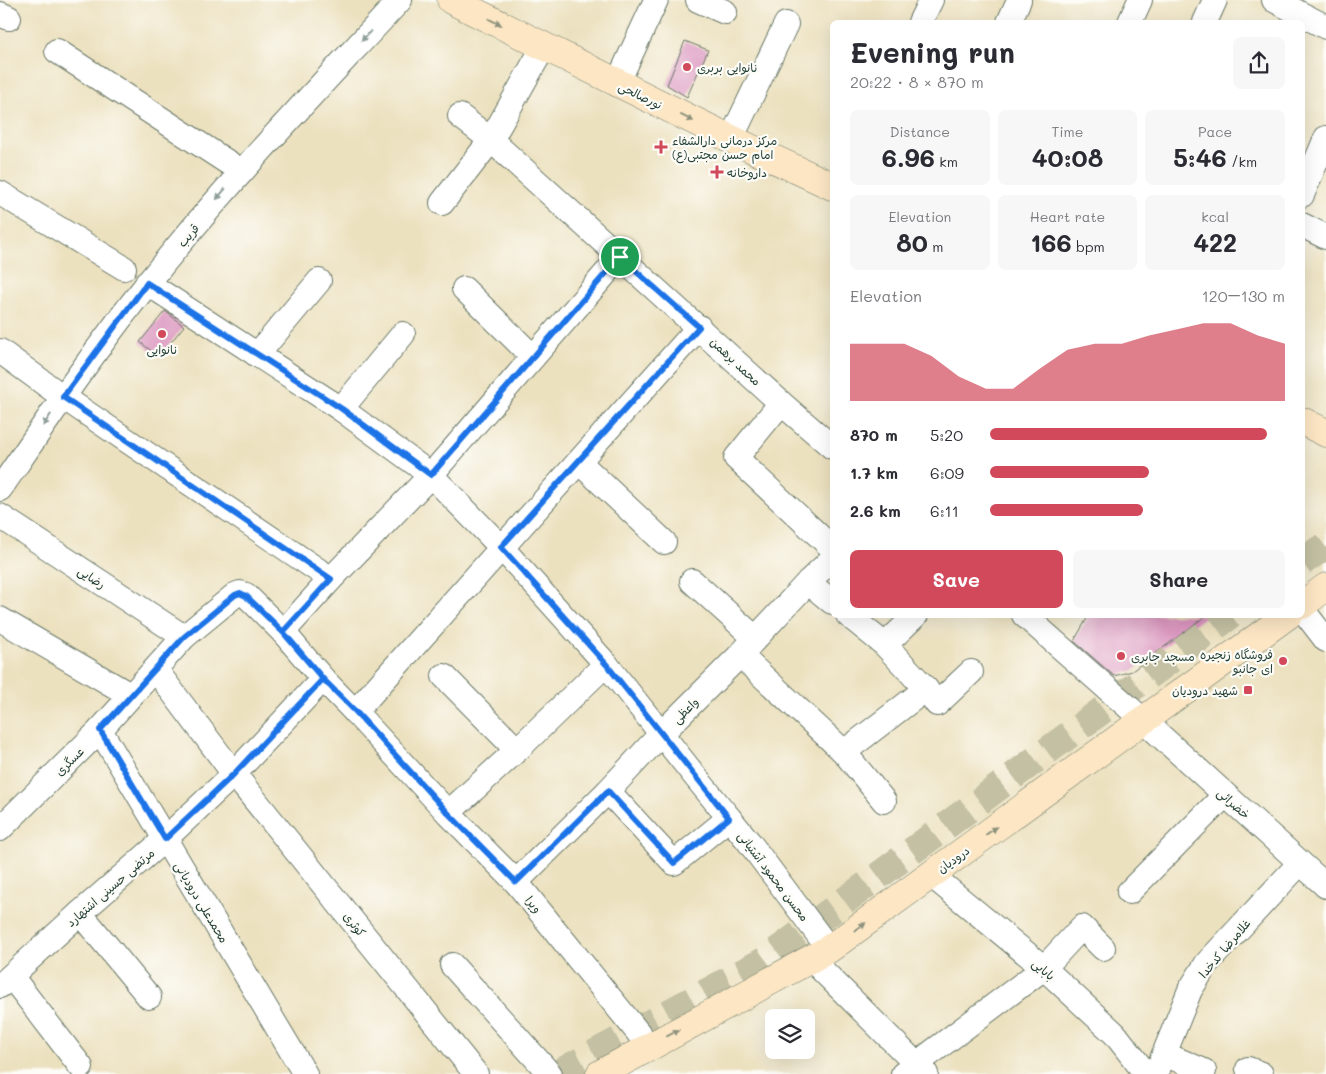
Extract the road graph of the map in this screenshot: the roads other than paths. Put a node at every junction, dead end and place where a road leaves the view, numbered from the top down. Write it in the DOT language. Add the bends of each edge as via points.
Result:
graph roads {
  1 [pos="400,0"];
  2 [pos="451,0"];
  3 [pos="656,0"];
  4 [pos="698,0"];
  5 [pos="931,0"];
  6 [pos="1140,0"];
  7 [pos="1215,0"];
  8 [pos="1274,0"];
  9 [pos="725,12"];
  10 [pos="921,20"];
  11 [pos="1131,20"];
  12 [pos="1206,20"];
  13 [pos="786,24"];
  14 [pos="1326,27"];
  15 [pos="544,46"];
  16 [pos="57,51"];
  17 [pos="618,84"];
  18 [pos="460,116"];
  19 [pos="1326,138"];
  20 [pos="731,139"];
  21 [pos="491,140"];
  22 [pos="241,171"];
  23 [pos="830,185"];
  24 [pos="1305,187"];
  25 [pos="0,193"];
  26 [pos="442,204"];
  27 [pos="1305,227"];
  28 [pos="1326,237"];
  29 [pos="620,257"];
  30 [pos="124,268"];
  31 [pos="319,282"];
  32 [pos="147,283"];
  33 [pos="464,290"];
  34 [pos="699,327"];
  35 [pos="403,334"];
  36 [pos="0,351"];
  37 [pos="257,355"];
  38 [pos="533,357"];
  39 [pos="63,397"];
  40 [pos="781,403"];
  41 [pos="342,409"];
  42 [pos="1305,422"];
  43 [pos="1326,433"];
  44 [pos="830,445"];
  45 [pos="579,462"];
  46 [pos="431,475"];
  47 [pos="0,489"];
  48 [pos="0,516"];
  49 [pos="664,542"];
  50 [pos="830,546"];
  51 [pos="501,547"];
  52 [pos="830,561"];
  53 [pos="331,579"];
  54 [pos="692,581"];
  55 [pos="808,582"];
  56 [pos="1326,587"];
  57 [pos="246,596"];
  58 [pos="830,600"];
  59 [pos="1305,602"];
  60 [pos="1305,613"];
  61 [pos="852,618"];
  62 [pos="913,618"];
  63 [pos="1027,618"];
  64 [pos="1284,618"];
  65 [pos="0,619"];
  66 [pos="283,632"];
  67 [pos="184,637"];
  68 [pos="1326,640"];
  69 [pos="885,646"];
  70 [pos="747,647"];
  71 [pos="606,664"];
  72 [pos="972,672"];
  73 [pos="444,676"];
  74 [pos="162,678"];
  75 [pos="323,679"];
  76 [pos="926,689"];
  77 [pos="130,695"];
  78 [pos="356,712"];
  79 [pos="1143,720"];
  80 [pos="100,730"];
  81 [pos="662,733"];
  82 [pos="517,750"];
  83 [pos="844,752"];
  84 [pos="234,774"];
  85 [pos="608,791"];
  86 [pos="1225,795"];
  87 [pos="884,801"];
  88 [pos="448,813"];
  89 [pos="729,818"];
  90 [pos="0,829"];
  91 [pos="165,839"];
  92 [pos="1300,863"];
  93 [pos="931,875"];
  94 [pos="516,882"];
  95 [pos="1326,886"];
  96 [pos="1128,892"];
  97 [pos="80,913"];
  98 [pos="1103,948"];
  99 [pos="820,954"];
  100 [pos="452,965"];
  101 [pos="1044,968"];
  102 [pos="5,981"];
  103 [pos="149,997"];
  104 [pos="649,1046"];
  105 [pos="1160,1064"];
  106 [pos="81,1067"];
  107 [pos="915,1071"];
  108 [pos="1204,1071"];
  109 [pos="305,1074"];
  110 [pos="476,1074"];
  111 [pos="550,1074"];
  112 [pos="600,1074"];
  113 [pos="1146,1074"];
  1 -- 22 [label="street, قریب, one-way"];
  2 -- 15 [label="main road, نورصالحی, one-way"];
  3 -- 17 [label="street"];
  4 -- 9 [label="street"];
  5 -- 10 [label="street"];
  6 -- 11 [label="street"];
  7 -- 12 [label="street"];
  8 -- 14 [label="street"];
  13 -- 20 [label="street"];
  15 -- 17 [label="main road, نورصالحی"];
  15 -- 21 [label="street"];
  16 -- 22 [label="street"];
  17 -- 20 [label="main road, نورصالحی, one-way"];
  18 -- 21 [label="street, محمد برهمن"];
  19 -- 24 [label="street"];
  20 -- 23 [label="main road, نورصالحی"];
  21 -- 26 [label="street"];
  21 -- 29 [label="street, محمد برهمن"];
  22 -- 32 [label="street, قریب, one-way"];
  25 -- 30 [label="street"];
  27 -- 28 [label="street"];
  29 -- 34 [label="street, محمد برهمن"];
  29 -- 38 [label="street"];
  31 -- 37 [label="street"];
  32 -- 37 [label="street, محسن محمود آشتیانی"];
  32 -- 39 [label="street, قریب"];
  33 -- 38 [label="street"];
  34 -- 40 [label="street, محمد برهمن"];
  34 -- 45 [label="street"];
  35 -- 41 [label="street"];
  36 -- 39 [label="street"];
  37 -- 41 [label="street, محسن محمود آشتیانی"];
  38 -- 46 [label="street"];
  39 -- 47 [label="street, قریب, one-way"];
  39 -- 53 [label="street"];
  40 -- 44 [label="street, محمد برهمن"];
  40 -- 50 [label="street" via="736,458"];
  41 -- 46 [label="street, محسن محمود آشتیانی"];
  42 -- 43 [label="main road"];
  45 -- 49 [label="street"];
  45 -- 51 [label="street"];
  46 -- 51 [label="street, محسن محمود آشتیانی"];
  46 -- 53 [label="street"];
  48 -- 67 [label="street, رضایی"];
  51 -- 71 [label="street, محسن محمود آشتیانی"];
  51 -- 78 [label="street"];
  52 -- 55 [label="street, واعظی"];
  53 -- 66 [label="street"];
  54 -- 70 [label="street"];
  55 -- 58 [label="street"];
  55 -- 70 [label="street, واعظی"];
  56 -- 59 [label="main road"];
  57 -- 66 [label="street, ویرا"];
  57 -- 67 [label="street, عسگری" via="235,595"];
  60 -- 68 [label="street"];
  61 -- 69 [label="street"];
  62 -- 69 [label="street"];
  63 -- 79 [label="street"];
  64 -- 79 [label="main road, درودیان"];
  65 -- 77 [label="street"];
  66 -- 75 [label="street, ویرا"];
  67 -- 77 [label="street, عسگری"];
  69 -- 76 [label="street"];
  70 -- 81 [label="street, واعظی"];
  70 -- 83 [label="street"];
  71 -- 81 [label="street, محسن محمود آشتیانی"];
  71 -- 82 [label="street"];
  72 -- 76 [label="street" via="937,704"];
  73 -- 82 [label="street"];
  74 -- 84 [label="street, کوثری"];
  75 -- 78 [label="street, ویرا"];
  75 -- 84 [label="street, مرتضی حسینی اشتهارد"];
  76 -- 83 [label="street"];
  77 -- 80 [label="street, عسگری"];
  78 -- 88 [label="street, ویرا"];
  79 -- 86 [label="street, خضرائی"];
  93 -- 79 [label="main road, درودیان, one-way"];
  80 -- 90 [label="street, عسگری"];
  80 -- 91 [label="street, محمدعلی درودیانی"];
  81 -- 85 [label="street, واعظی"];
  81 -- 89 [label="street, محسن محمود آشتیانی"];
  82 -- 88 [label="street"];
  83 -- 87 [label="street"];
  84 -- 91 [label="street, مرتضی حسینی اشتهارد"];
  84 -- 110 [label="street, کوثری"];
  85 -- 89 [label="street" via="674,863"];
  85 -- 94 [label="street, واعظی"];
  86 -- 92 [label="street, خضرائی"];
  86 -- 96 [label="street"];
  88 -- 94 [label="street, ویرا"];
  89 -- 99 [label="street, محسن محمود آشتیانی" via="750,842"];
  91 -- 97 [label="street, مرتضی حسینی اشتهارد"];
  91 -- 109 [label="street, محمدعلی درودیانی"];
  92 -- 95 [label="street, خضرائی"];
  92 -- 105 [label="street, غلامرضا کدخدا" via="1207,963 1190,990"];
  99 -- 93 [label="main road, درودیان, one-way"];
  93 -- 101 [label="street, بابایی"];
  94 -- 104 [label="street, ویرا"];
  97 -- 102 [label="street, مرتضی حسینی اشتهارد"];
  97 -- 103 [label="street"];
  98 -- 101 [label="street" via="1082,927"];
  104 -- 99 [label="main road, درودیان, one-way"];
  99 -- 107 [label="street, محسن محمود آشتیانی"];
  100 -- 111 [label="street"];
  101 -- 107 [label="street"];
  101 -- 113 [label="street, بابایی" via="1116,1034"];
  102 -- 106 [label="street"];
  104 -- 112 [label="main road, درودیان"];
  105 -- 108 [label="street"];
}
